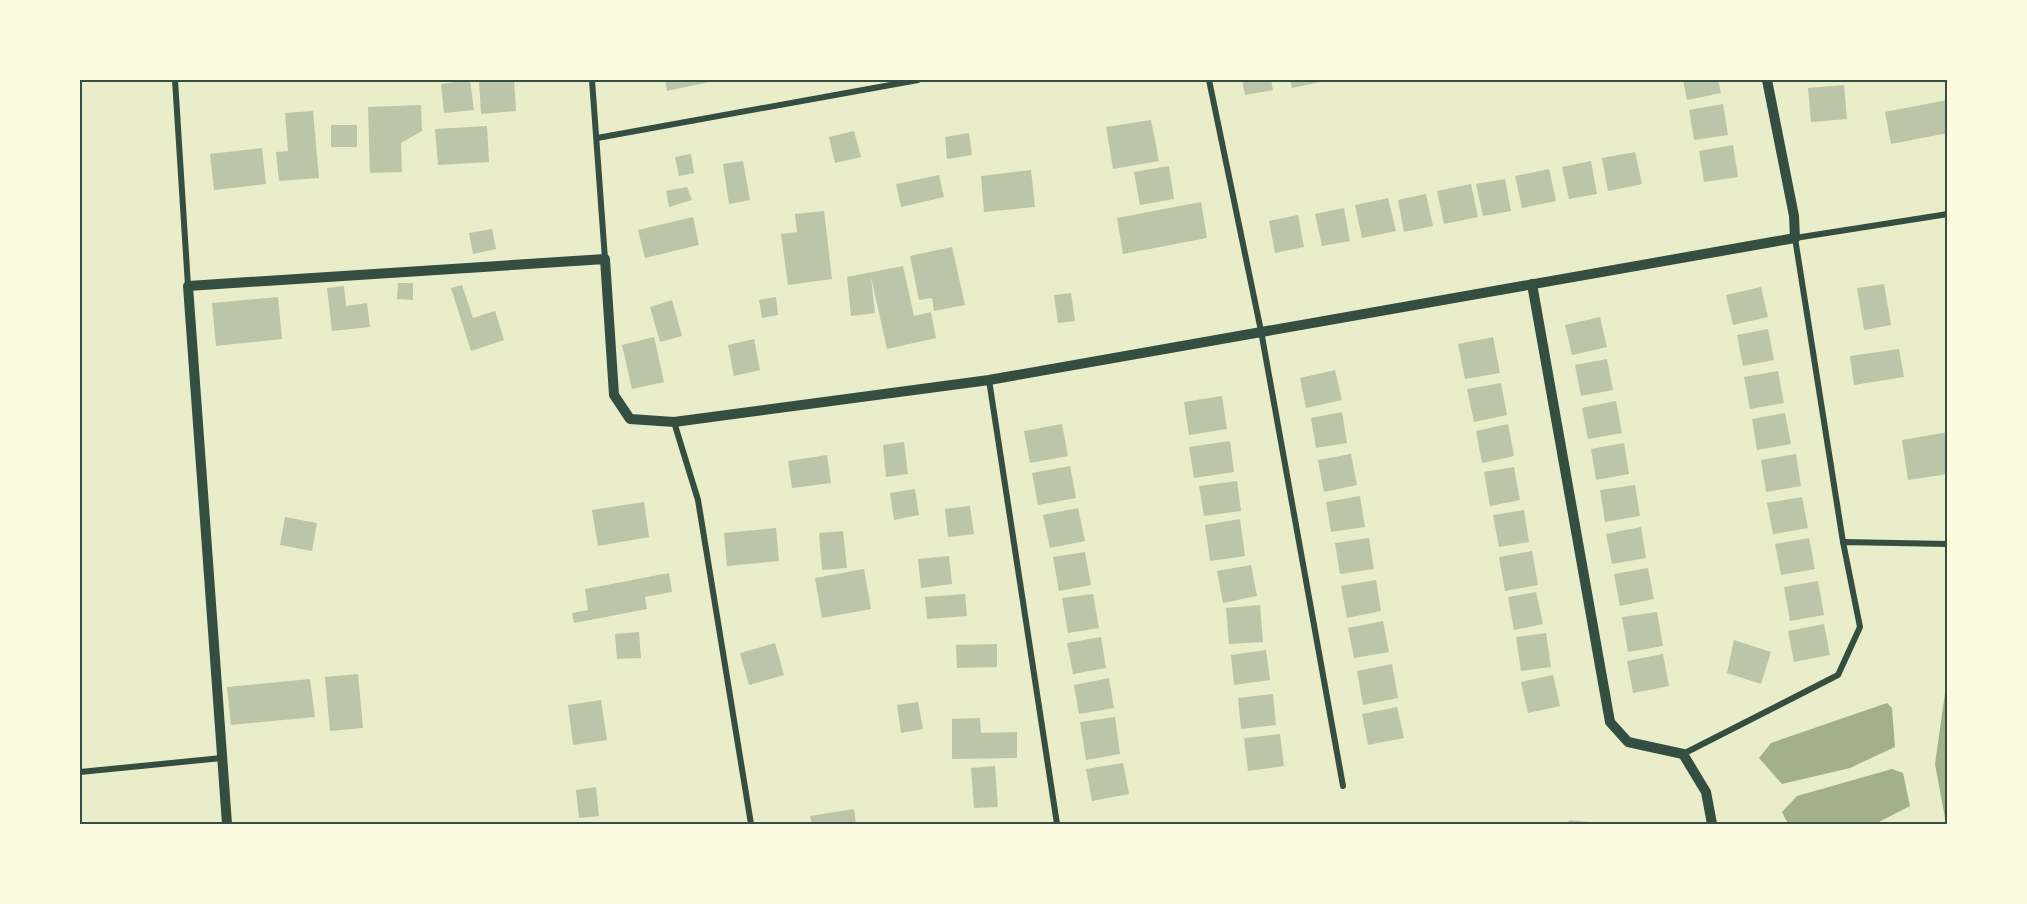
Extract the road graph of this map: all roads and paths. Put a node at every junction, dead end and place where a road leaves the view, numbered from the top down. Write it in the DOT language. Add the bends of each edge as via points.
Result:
graph roads {
  1 [pos="175,80"];
  2 [pos="592,80"];
  3 [pos="918,80"];
  4 [pos="1209,80"];
  5 [pos="1767,80"];
  6 [pos="597,138"];
  7 [pos="1947,214"];
  8 [pos="1795,238"];
  9 [pos="605,259"];
  10 [pos="1532,284"];
  11 [pos="188,286"];
  12 [pos="1261,331"];
  13 [pos="989,380"];
  14 [pos="674,422"];
  15 [pos="1843,542"];
  16 [pos="1947,544"];
  17 [pos="1683,754"];
  18 [pos="222,758"];
  19 [pos="80,772"];
  20 [pos="1343,786"];
  21 [pos="227,825"];
  22 [pos="751,825"];
  23 [pos="1057,825"];
  24 [pos="1712,825"];
  1 -- 11 [label="street"];
  2 -- 6 [label="street"];
  3 -- 6 [label="street"];
  4 -- 12 [label="street"];
  5 -- 8 [label="street"];
  6 -- 9 [label="street"];
  7 -- 8 [label="street"];
  8 -- 10 [label="street"];
  8 -- 15 [label="street"];
  9 -- 11 [label="street"];
  9 -- 14 [label="street" via="615,395 630,419"];
  10 -- 12 [label="street"];
  10 -- 17 [label="street" via="1610,722 1628,742"];
  11 -- 18 [label="street"];
  12 -- 13 [label="street"];
  12 -- 20 [label="street"];
  13 -- 14 [label="street"];
  13 -- 23 [label="street"];
  14 -- 22 [label="street" via="699,500"];
  15 -- 16 [label="street"];
  15 -- 17 [label="street" via="1860,627 1838,675"];
  17 -- 24 [label="street" via="1706,792"];
  18 -- 19 [label="street"];
  18 -- 21 [label="street"];
}
